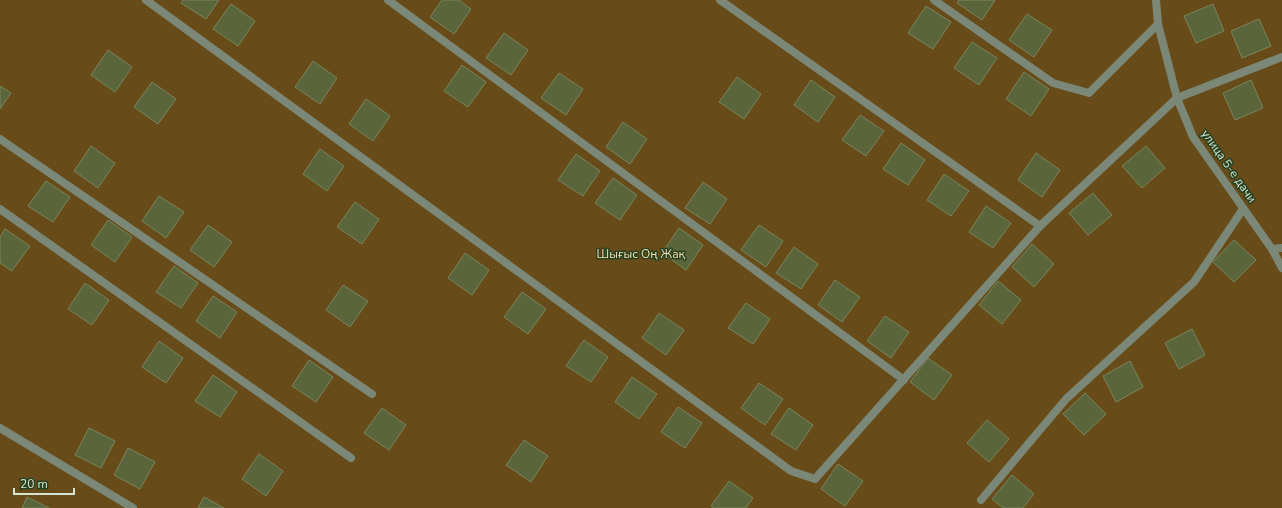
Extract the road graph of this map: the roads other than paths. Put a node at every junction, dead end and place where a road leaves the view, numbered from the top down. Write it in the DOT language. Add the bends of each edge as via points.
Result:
graph roads {
  1 [pos="146,0"];
  2 [pos="388,0"];
  3 [pos="720,0"];
  4 [pos="934,0"];
  5 [pos="1156,0"];
  6 [pos="1158,24"];
  7 [pos="1282,57"];
  8 [pos="1177,98"];
  9 [pos="0,139"];
  10 [pos="0,209"];
  11 [pos="1243,209"];
  12 [pos="1040,226"];
  13 [pos="1282,248"];
  14 [pos="1272,249"];
  15 [pos="1282,268"];
  16 [pos="904,380"];
  17 [pos="372,394"];
  18 [pos="0,428"];
  19 [pos="351,458"];
  20 [pos="981,500"];
  21 [pos="133,508"];
  1 -- 16 [label="street" via="791,470 815,479"];
  2 -- 16 [label="street"];
  3 -- 12 [label="street"];
  4 -- 6 [label="street" via="1053,84 1089,93"];
  5 -- 6 [label="street, улица 5-е дачи"];
  6 -- 8 [label="street, улица 5-е дачи"];
  7 -- 8 [label="street"];
  8 -- 11 [label="street, улица 5-е дачи" via="1193,137"];
  8 -- 12 [label="street"];
  9 -- 17 [label="street"];
  10 -- 19 [label="street"];
  11 -- 14 [label="street, улица 5-е дачи"];
  11 -- 20 [label="street" via="1194,282 1066,399"];
  12 -- 16 [label="street"];
  13 -- 14 [label="street"];
  14 -- 15 [label="street, улица 5-е дачи"];
  18 -- 21 [label="street"];
}
